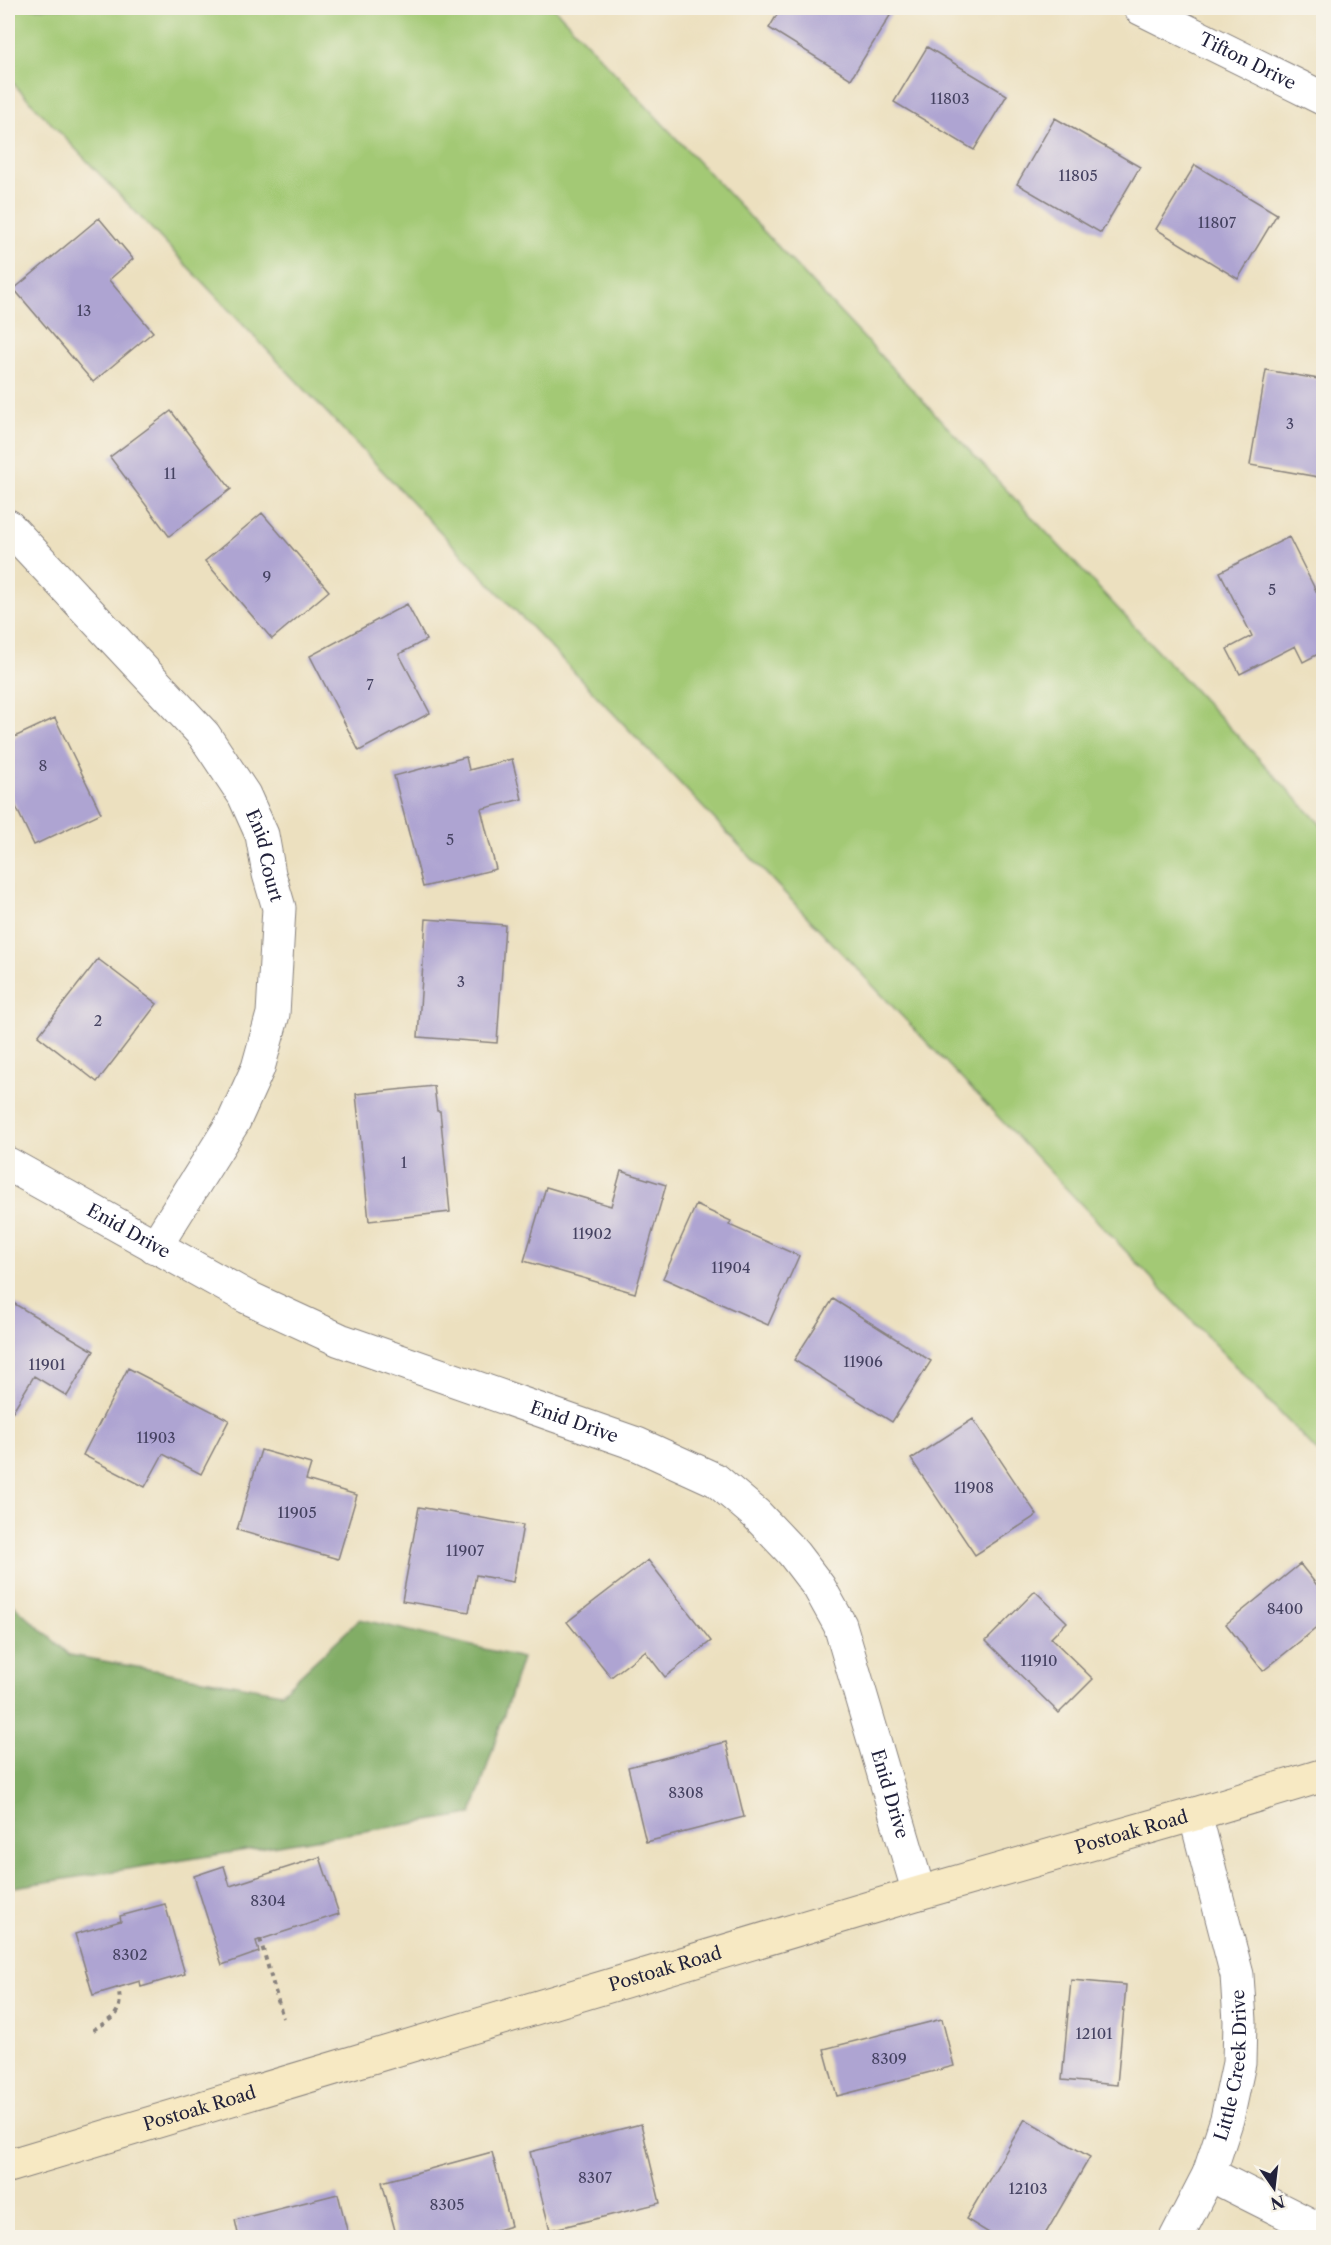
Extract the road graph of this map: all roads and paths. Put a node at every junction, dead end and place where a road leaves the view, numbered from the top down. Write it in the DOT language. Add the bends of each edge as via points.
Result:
graph roads {
  1 [pos="1140,8"];
  2 [pos="1323,99"];
  3 [pos="8,525"];
  4 [pos="8,1164"];
  5 [pos="155,1248"];
  6 [pos="1323,1775"];
  7 [pos="1196,1814"];
  8 [pos="919,1893"];
  9 [pos="260,1940"];
  10 [pos="118,1987"];
  11 [pos="283,2018"];
  12 [pos="93,2030"];
  13 [pos="8,2166"];
  14 [pos="1209,2174"];
  15 [pos="1323,2232"];
  16 [pos="1176,2238"];
  1 -- 2 [label="street, Tifton Drive"];
  3 -- 5 [label="street, Enid Court" via="204,735 244,795 262,835 279,908 273,1014 258,1068 234,1121"];
  4 -- 5 [label="street, Enid Drive"];
  5 -- 8 [label="street, Enid Drive" via="340,1340 637,1444 716,1480 793,1553 819,1587 840,1625"];
  6 -- 7 [label="street, Postoak Road"];
  7 -- 8 [label="street, Postoak Road"];
  7 -- 14 [label="street, Little Creek Drive" via="1237,1975 1240,2021 1239,2063 1227,2119"];
  8 -- 13 [label="street, Postoak Road"];
  9 -- 11 [label="path"];
  10 -- 12 [label="path" via="120,2006 113,2018"];
  14 -- 15 [label="street"];
  14 -- 16 [label="street, Little Creek Drive"];
}
